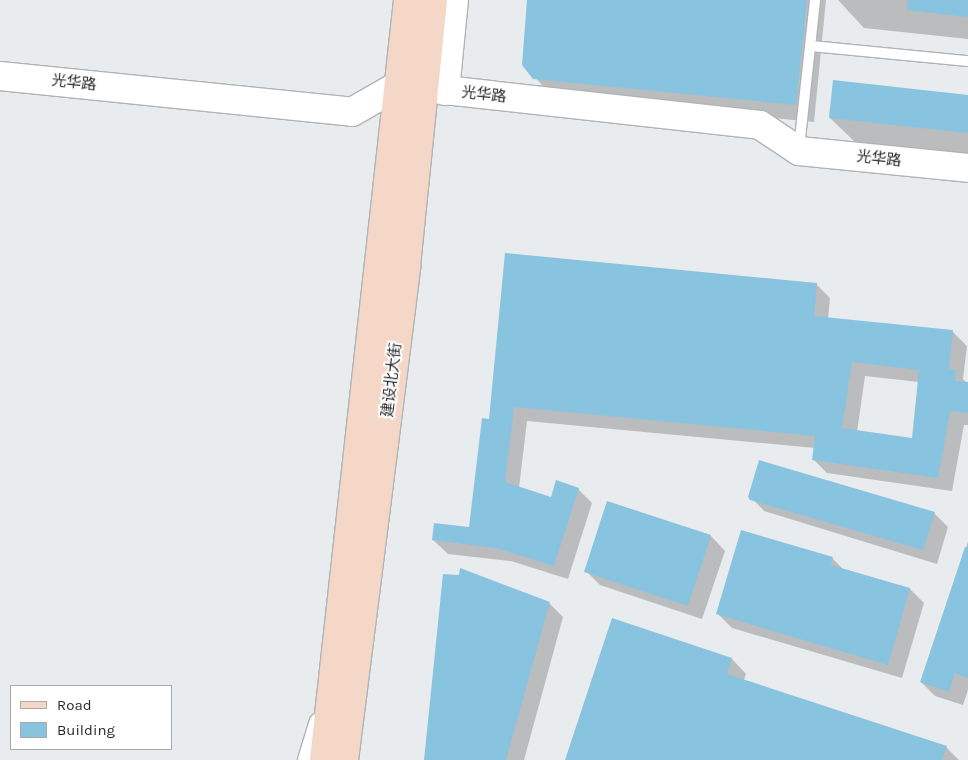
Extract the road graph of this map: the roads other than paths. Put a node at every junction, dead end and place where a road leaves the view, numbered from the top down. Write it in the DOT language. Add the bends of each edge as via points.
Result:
graph roads {
  1 [pos="408,0"];
  2 [pos="433,0"];
  3 [pos="454,0"];
  4 [pos="816,0"];
  5 [pos="811,46"];
  6 [pos="968,61"];
  7 [pos="0,76"];
  8 [pos="422,88"];
  9 [pos="799,151"];
  10 [pos="968,168"];
  11 [pos="346,673"];
  12 [pos="308,760"];
  13 [pos="324,760"];
  14 [pos="344,760"];
  15 [pos="353,760"];
  1 -- 8 [label="main road"];
  2 -- 8 [label="main road, 建设北大街"];
  3 -- 8 [label="street"];
  4 -- 5 [label="lane"];
  5 -- 6 [label="lane"];
  5 -- 9 [label="lane"];
  7 -- 8 [label="street, 光华路" via="352,112"];
  8 -- 9 [label="street, 光华路" via="760,125"];
  8 -- 11 [label="main road, 建设北大街" via="406,266"];
  9 -- 10 [label="street, 光华路"];
  11 -- 12 [label="street"];
  11 -- 13 [label="main road"];
  11 -- 14 [label="main road, 建设北大街"];
  11 -- 15 [label="street"];
}
